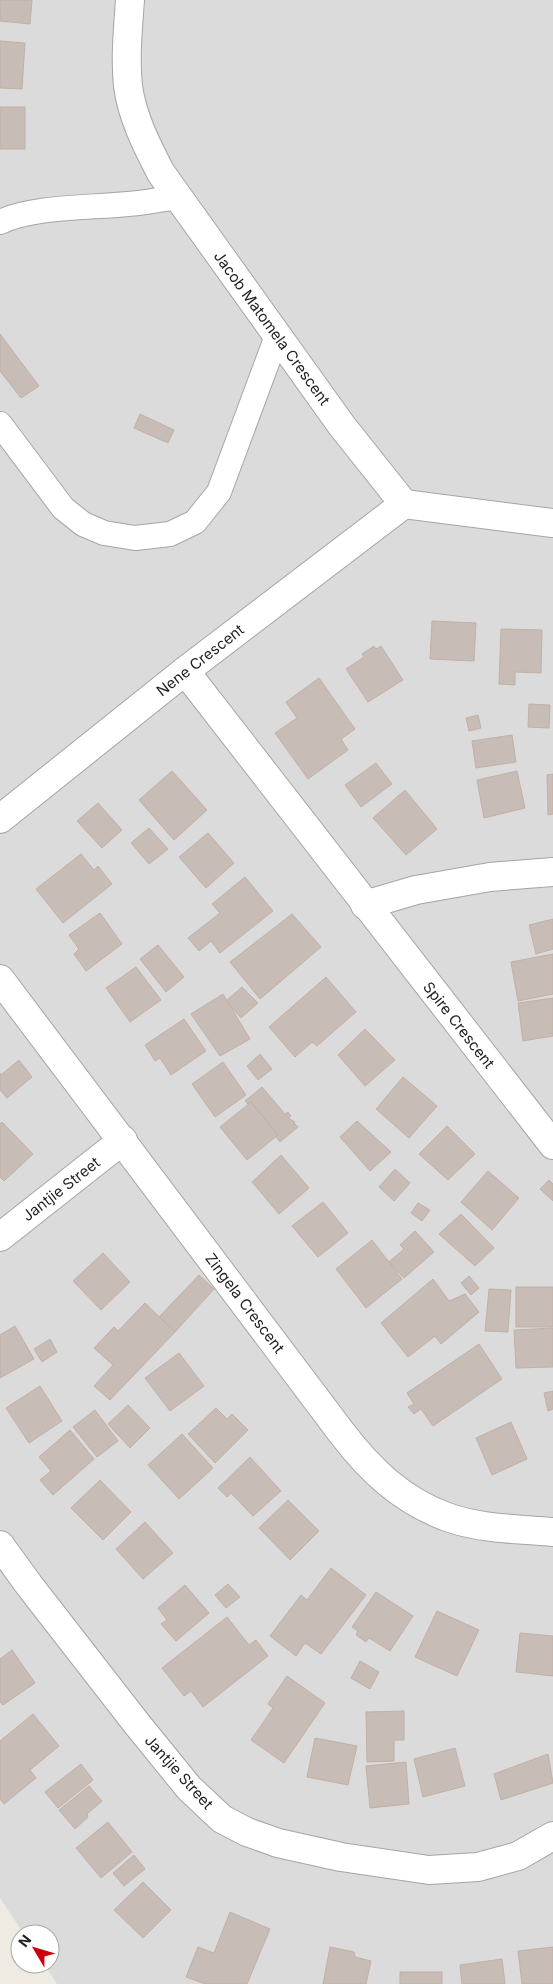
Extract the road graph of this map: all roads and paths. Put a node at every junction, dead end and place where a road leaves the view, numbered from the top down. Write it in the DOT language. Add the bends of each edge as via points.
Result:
graph roads {
  1 [pos="130,0"];
  2 [pos="178,197"];
  3 [pos="0,222"];
  4 [pos="277,336"];
  5 [pos="0,424"];
  6 [pos="404,504"];
  7 [pos="553,523"];
  8 [pos="185,671"];
  9 [pos="0,819"];
  10 [pos="553,872"];
  11 [pos="365,905"];
  12 [pos="0,979"];
  13 [pos="123,1140"];
  14 [pos="553,1145"];
  15 [pos="0,1237"];
  16 [pos="553,1532"];
  17 [pos="0,1545"];
  18 [pos="553,1836"];
  1 -- 2 [label="street, Jacob Matomela Crescent" via="126,50 128,87 141,133 161,173"];
  2 -- 3 [label="lane" via="58,210 11,217"];
  2 -- 4 [label="street, Jacob Matomela Crescent"];
  4 -- 5 [label="lane" via="219,492 195,522 170,534 134,538 104,533 83,524 62,508"];
  4 -- 6 [label="street, Jacob Matomela Crescent"];
  6 -- 7 [label="street"];
  6 -- 8 [label="street, Nene Crescent"];
  8 -- 9 [label="street, Nene Crescent"];
  8 -- 11 [label="street, Spire Crescent"];
  10 -- 11 [label="street" via="490,877 416,890"];
  11 -- 14 [label="street, Spire Crescent"];
  12 -- 13 [label="street, Zingela Crescent"];
  13 -- 15 [label="street, Jantjie Street"];
  13 -- 16 [label="street, Zingela Crescent" via="341,1432 386,1482 409,1498 448,1517 490,1527"];
  17 -- 18 [label="street, Jantjie Street" via="189,1788 230,1824 296,1847 429,1870 478,1868 518,1856"];
}
